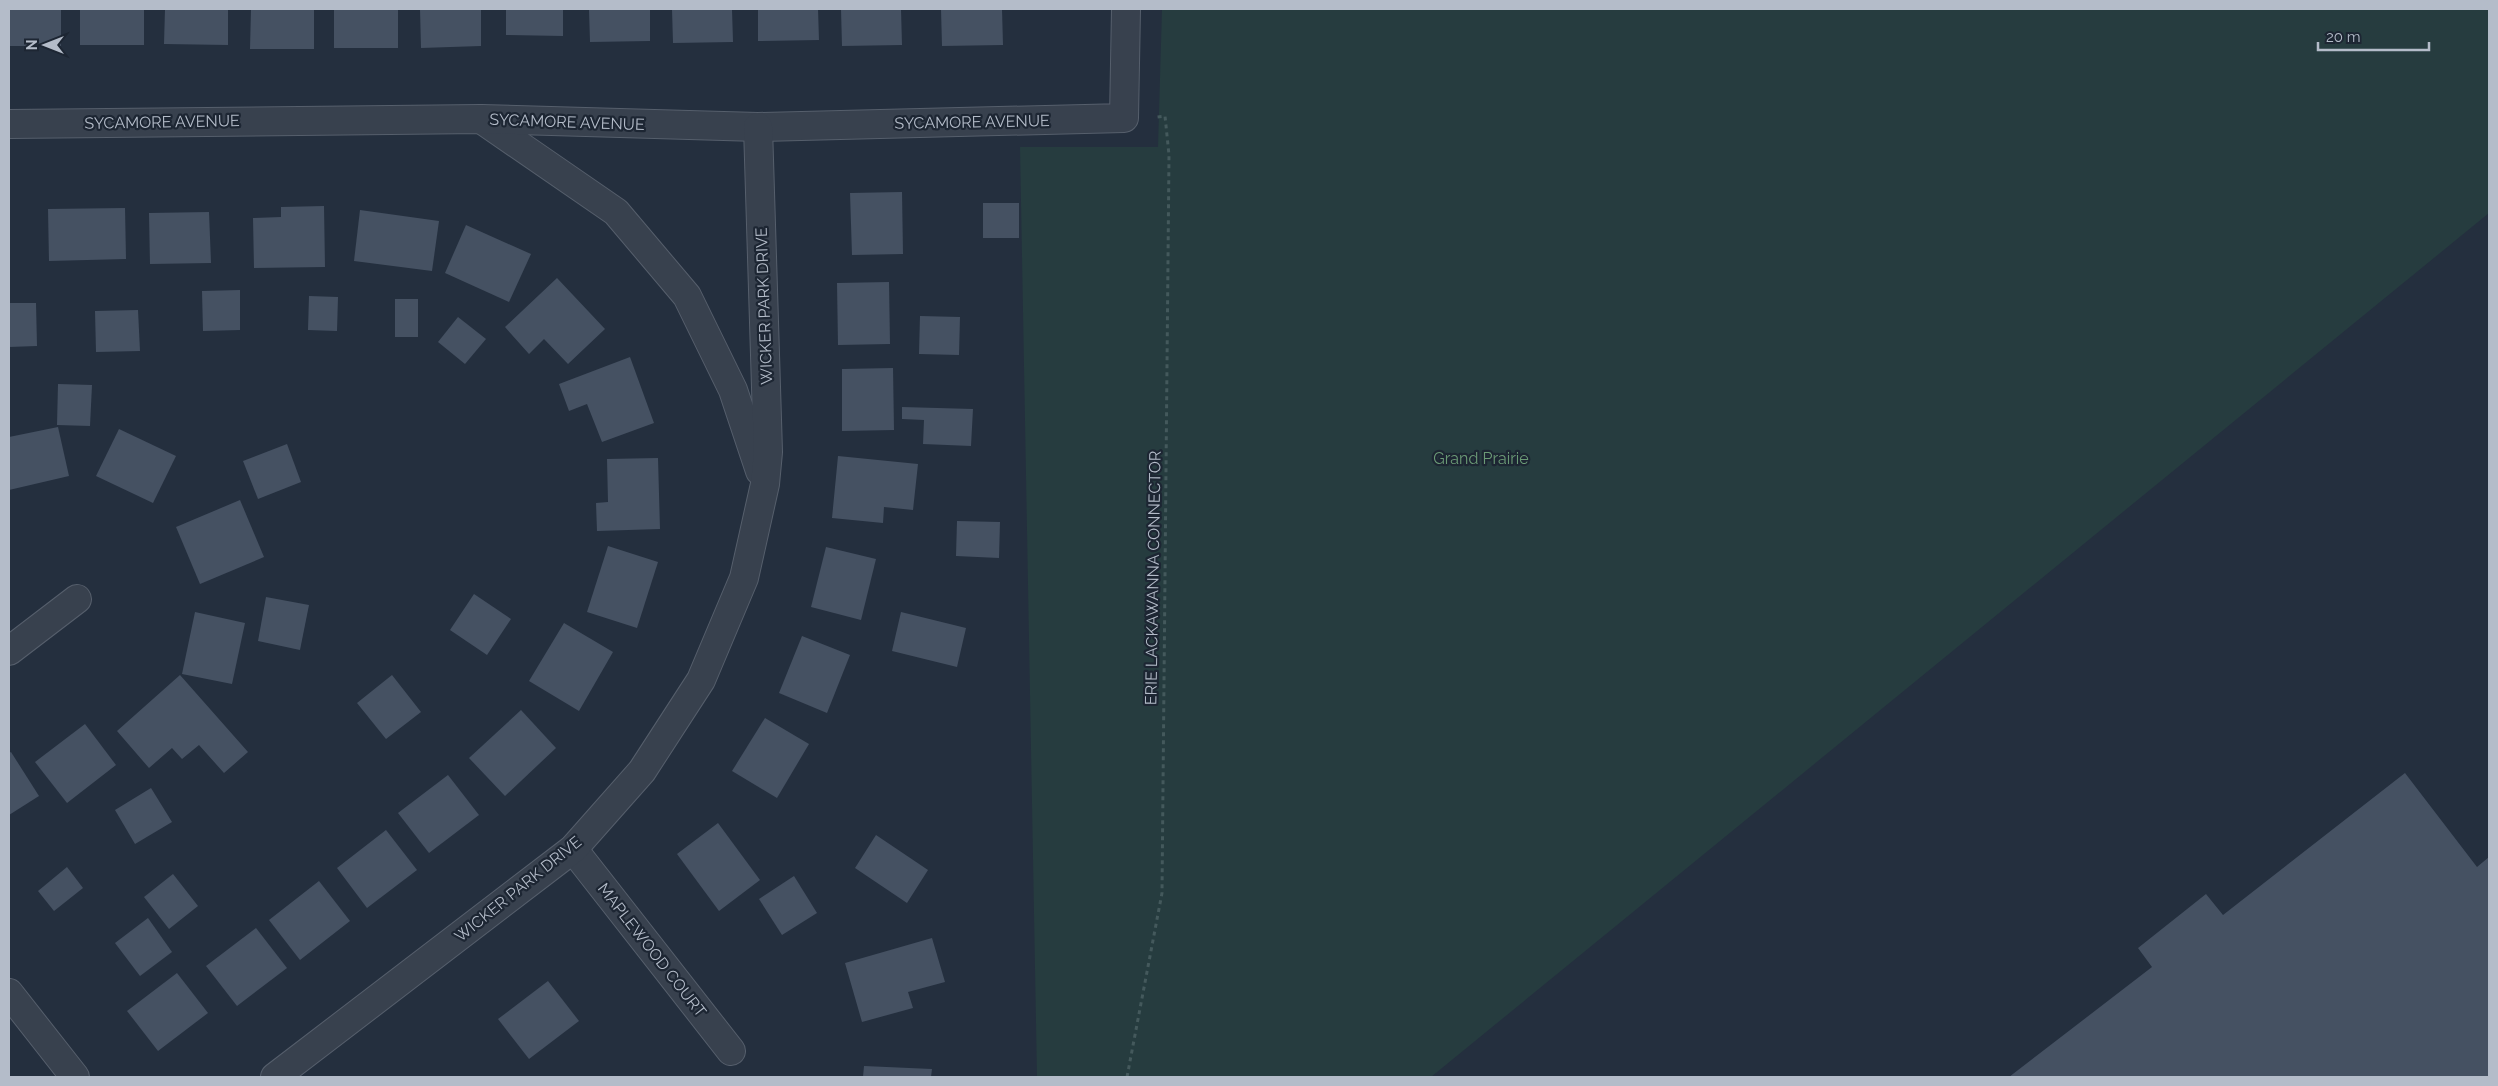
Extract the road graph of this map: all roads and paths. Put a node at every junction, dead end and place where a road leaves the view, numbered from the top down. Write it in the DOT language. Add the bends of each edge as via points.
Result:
graph roads {
  1 [pos="1126,9"];
  2 [pos="1124,118"];
  3 [pos="480,119"];
  4 [pos="9,124"];
  5 [pos="758,127"];
  6 [pos="764,484"];
  7 [pos="77,600"];
  8 [pos="9,650"];
  9 [pos="572,849"];
  10 [pos="9,993"];
  11 [pos="731,1051"];
  12 [pos="75,1077"];
  13 [pos="276,1077"];
  14 [pos="1127,1077"];
  1 -- 2 [label="street"];
  2 -- 5 [label="street, SYCAMORE AVENUE"];
  2 -- 14 [label="path, ERIE LACKAWANNA CONNECTOR" via="1165,116 1169,155 1162,894"];
  3 -- 4 [label="street, SYCAMORE AVENUE"];
  3 -- 5 [label="street, SYCAMORE AVENUE"];
  3 -- 6 [label="street" via="616,212 687,296 733,390"];
  5 -- 6 [label="street, WICKER PARK DRIVE" via="768,452"];
  6 -- 9 [label="street, WICKER PARK DRIVE" via="744,578 701,680 642,772"];
  7 -- 8 [label="street"];
  9 -- 11 [label="street, MAPLEWOOD COURT"];
  9 -- 13 [label="street, WICKER PARK DRIVE"];
  10 -- 12 [label="street"];
}
